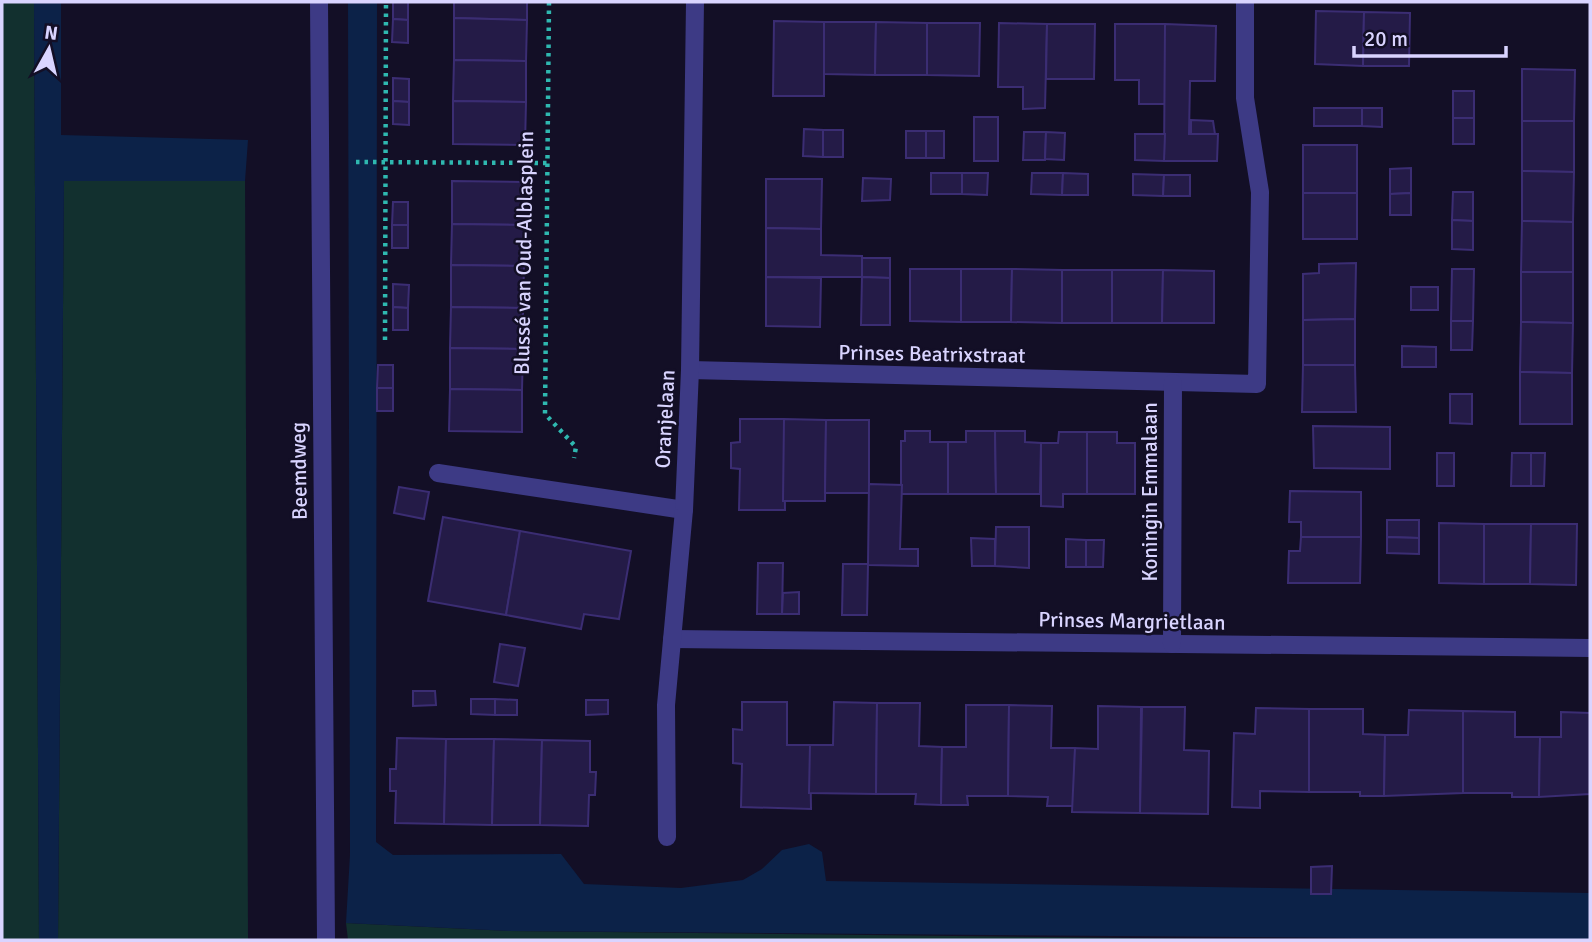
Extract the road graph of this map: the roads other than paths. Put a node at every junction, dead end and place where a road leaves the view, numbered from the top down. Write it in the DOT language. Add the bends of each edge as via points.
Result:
graph roads {
  1 [pos="319,2"];
  2 [pos="695,2"];
  3 [pos="1245,2"];
  4 [pos="690,370"];
  5 [pos="1172,383"];
  6 [pos="438,472"];
  7 [pos="684,510"];
  8 [pos="672,639"];
  9 [pos="1172,644"];
  10 [pos="1590,648"];
  11 [pos="667,837"];
  12 [pos="326,940"];
  1 -- 12 [label="street, Beemdweg"];
  2 -- 4 [label="street, Oranjelaan"];
  3 -- 5 [label="street, Prinses Beatrixstraat" via="1245,98 1260,192 1257,384"];
  4 -- 5 [label="street, Prinses Beatrixstraat"];
  4 -- 7 [label="street, Oranjelaan"];
  5 -- 9 [label="street, Koningin Emmalaan"];
  6 -- 7 [label="street"];
  7 -- 8 [label="street, Oranjelaan"];
  8 -- 9 [label="street, Prinses Margrietlaan"];
  8 -- 11 [label="street, Oranjelaan" via="666,705"];
  9 -- 10 [label="street, Prinses Margrietlaan"];
}
